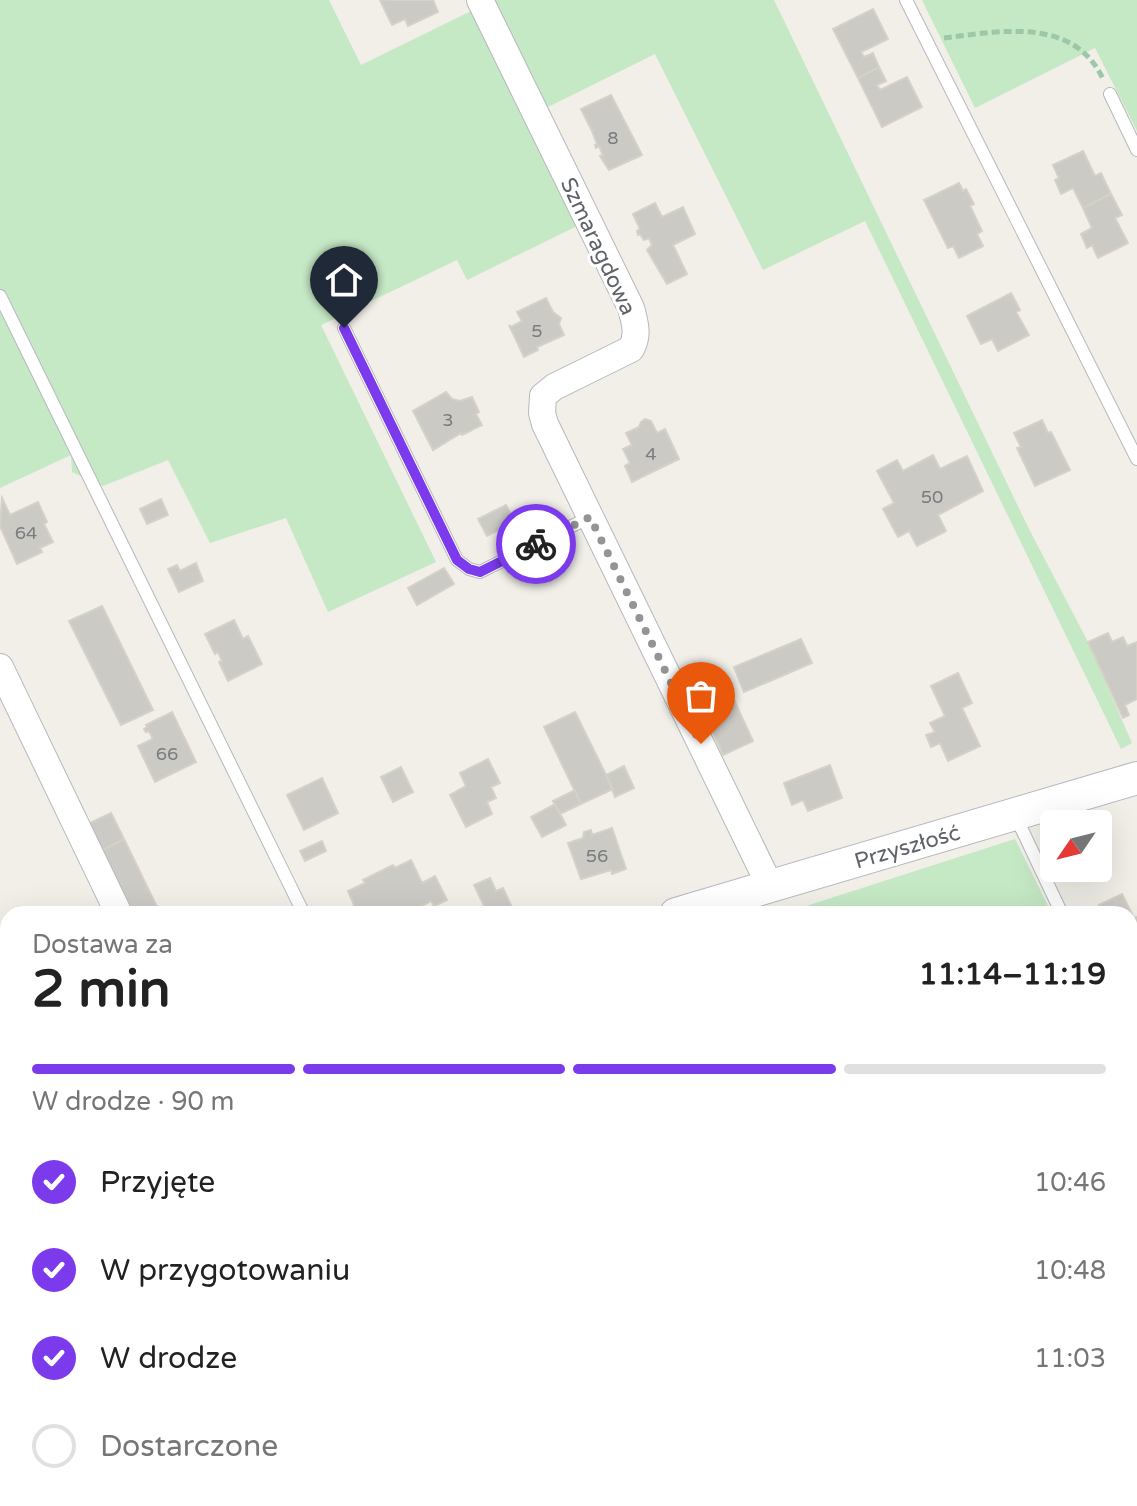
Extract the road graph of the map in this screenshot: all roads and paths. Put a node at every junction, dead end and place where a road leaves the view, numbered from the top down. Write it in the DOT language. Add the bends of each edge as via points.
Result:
graph roads {
  1 [pos="480,0"];
  2 [pos="906,0"];
  3 [pos="927,40"];
  4 [pos="1110,94"];
  5 [pos="1137,150"];
  6 [pos="0,296"];
  7 [pos="344,328"];
  8 [pos="1137,459"];
  9 [pos="590,517"];
  10 [pos="0,667"];
  11 [pos="1137,778"];
  12 [pos="1015,815"];
  13 [pos="770,886"];
  14 [pos="115,906"];
  15 [pos="300,906"];
  16 [pos="703,906"];
  17 [pos="1058,906"];
  1 -- 9 [label="street, Szmaragdowa" via="631,308 635,326 631,349 543,396 545,424"];
  2 -- 3 [label="lane"];
  3 -- 4 [label="path" via="1010,30 1058,37 1096,62"];
  3 -- 8 [label="lane"];
  4 -- 5 [label="lane"];
  6 -- 15 [label="lane"];
  7 -- 9 [label="lane" via="457,560 480,572"];
  9 -- 13 [label="street, Szmaragdowa"];
  10 -- 14 [label="street"];
  11 -- 12 [label="street, Przyszłość"];
  12 -- 13 [label="street, Przyszłość"];
  12 -- 17 [label="lane"];
  13 -- 16 [label="street, Przyszłość"];
}
